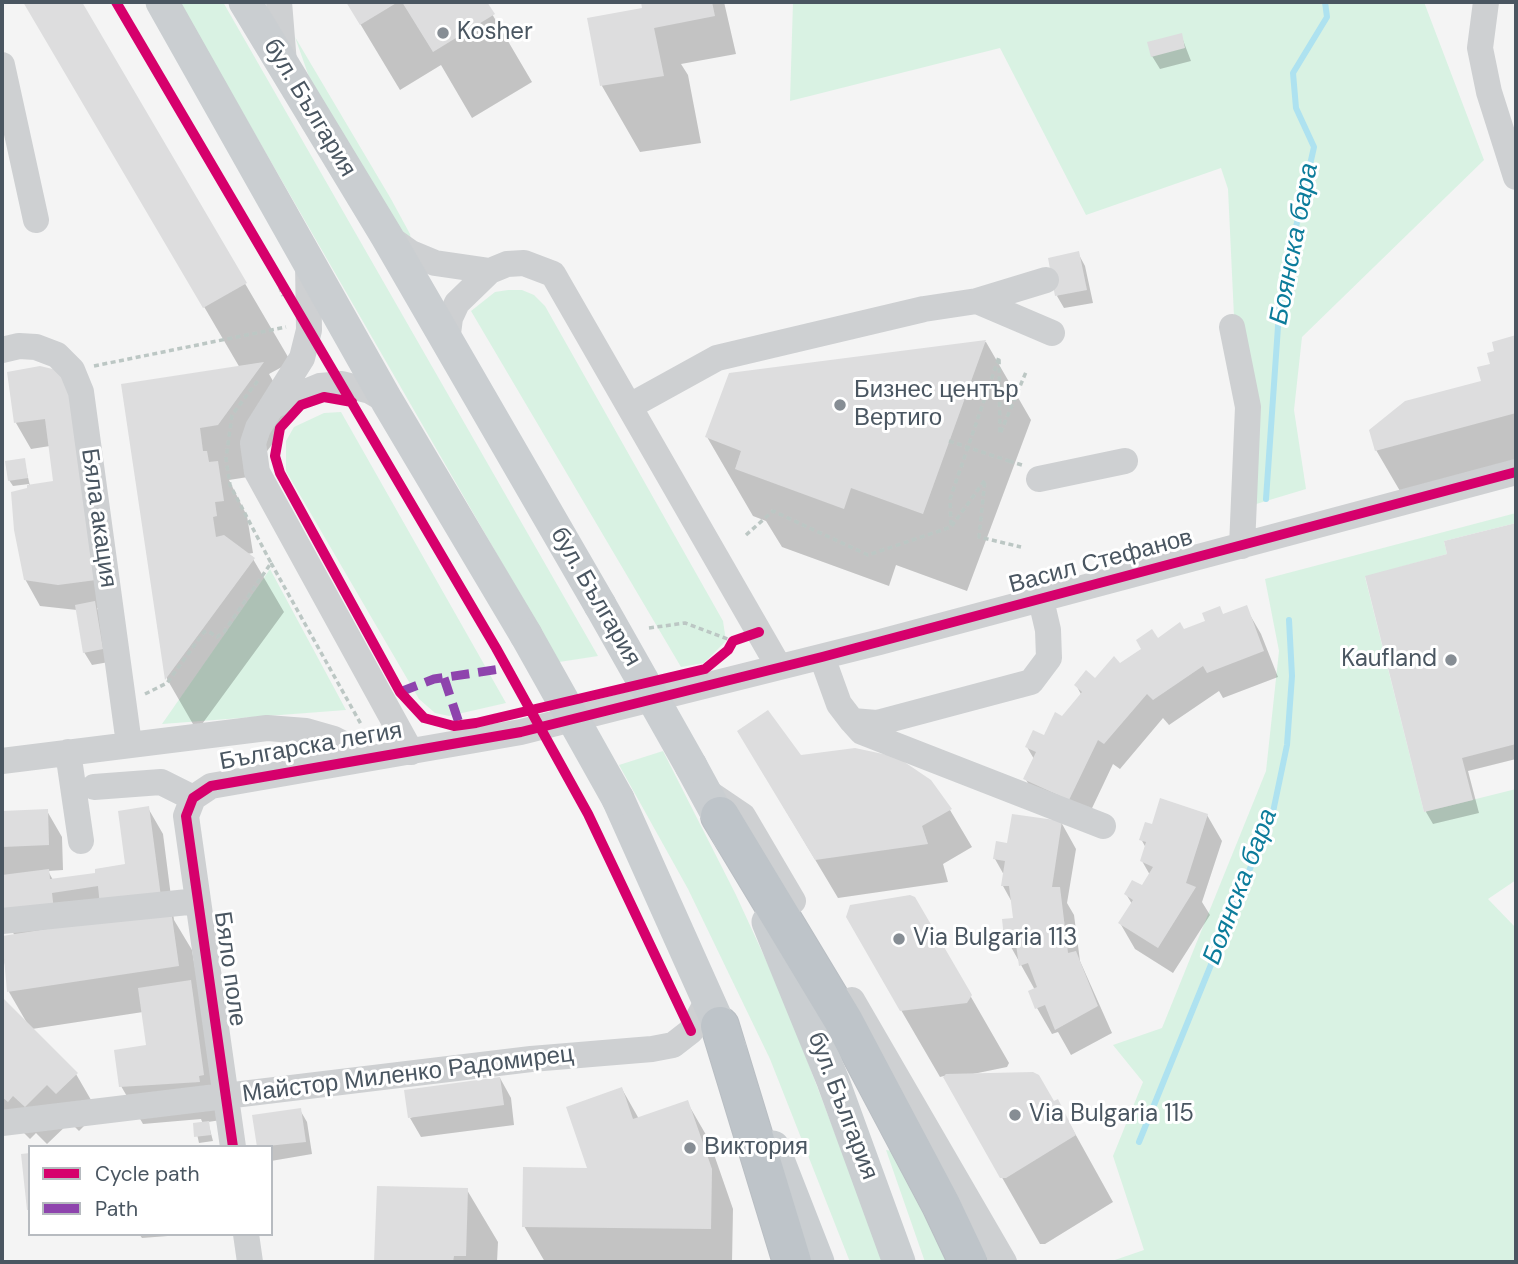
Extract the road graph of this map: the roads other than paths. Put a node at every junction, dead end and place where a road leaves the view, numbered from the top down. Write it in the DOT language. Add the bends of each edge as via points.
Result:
graph roads {
  1 [pos="162,2"];
  2 [pos="245,2"];
  3 [pos="279,2"];
  4 [pos="1486,2"];
  5 [pos="1499,2"];
  6 [pos="1480,48"];
  7 [pos="2,65"];
  8 [pos="284,69"];
  9 [pos="1516,177"];
  10 [pos="36,220"];
  11 [pos="386,235"];
  12 [pos="308,261"];
  13 [pos="489,271"];
  14 [pos="1046,280"];
  15 [pos="977,301"];
  16 [pos="1232,327"];
  17 [pos="1052,333"];
  18 [pos="447,341"];
  19 [pos="2,346"];
  20 [pos="387,401"];
  21 [pos="631,406"];
  22 [pos="271,407"];
  23 [pos="1125,461"];
  24 [pos="1516,472"];
  25 [pos="1039,480"];
  26 [pos="1242,545"];
  27 [pos="1041,600"];
  28 [pos="822,657"];
  29 [pos="779,667"];
  30 [pos="695,688"];
  31 [pos="852,721"];
  32 [pos="129,744"];
  33 [pos="369,747"];
  34 [pos="68,752"];
  35 [pos="411,752"];
  36 [pos="2,761"];
  37 [pos="94,787"];
  38 [pos="705,791"];
  39 [pos="193,798"];
  40 [pos="1103,826"];
  41 [pos="81,841"];
  42 [pos="198,901"];
  43 [pos="2,921"];
  44 [pos="714,1013"];
  45 [pos="226,1096"];
  46 [pos="2,1123"];
  47 [pos="233,1145"];
  48 [pos="941,1205"];
  49 [pos="246,1236"];
  50 [pos="250,1262"];
  51 [pos="792,1262"];
  52 [pos="818,1262"];
  53 [pos="899,1262"];
  54 [pos="968,1262"];
  55 [pos="989,1262"];
  56 [pos="1004,1262"];
  1 -- 12 [label="main road"];
  2 -- 8 [label="main road, бул. България"];
  3 -- 8 [label="street"];
  4 -- 6 [label="street"];
  5 -- 6 [label="street"];
  6 -- 9 [label="street"];
  7 -- 10 [label="street"];
  8 -- 11 [label="main road, бул. България"];
  11 -- 13 [label="street" via="435,263"];
  11 -- 18 [label="main road, бул. България"];
  12 -- 20 [label="main road"];
  12 -- 22 [label="street" via="295,327 302,358"];
  13 -- 18 [label="street" via="457,303"];
  13 -- 21 [label="street" via="524,263 553,274"];
  14 -- 15 [label="street"];
  15 -- 17 [label="street"];
  15 -- 21 [label="street" via="924,309 717,358"];
  16 -- 26 [label="street" via="1248,407"];
  18 -- 38 [label="main road, бул. България, bridge"];
  19 -- 32 [label="street, Бяла акация" via="36,347 57,355 72,370 81,391"];
  20 -- 22 [label="street" via="342,384 320,386"];
  20 -- 44 [label="main road, bridge" via="618,800"];
  21 -- 29 [label="street"];
  22 -- 35 [label="street" via="253,443 257,472"];
  23 -- 25 [label="street"];
  24 -- 26 [label="street, Васил Стефанов"];
  26 -- 27 [label="street, Васил Стефанов"];
  27 -- 28 [label="street, Васил Стефанов"];
  27 -- 31 [label="street" via="1049,658 1031,682 877,723"];
  28 -- 29 [label="street, Васил Стефанов"];
  28 -- 31 [label="street" via="839,704"];
  29 -- 30 [label="street, Васил Стефанов"];
  30 -- 35 [label="street, Българска легия" via="522,732"];
  31 -- 40 [label="street" via="862,732"];
  32 -- 33 [label="street, Българска легия" via="267,728 306,731"];
  32 -- 34 [label="street, Българска легия"];
  33 -- 35 [label="street, Българска легия"];
  33 -- 39 [label="street, Българска легия" via="211,786"];
  34 -- 36 [label="street, Българска легия"];
  34 -- 41 [label="street"];
  37 -- 39 [label="street" via="161,782"];
  38 -- 48 [label="highway" via="843,1020"];
  38 -- 53 [label="main road, бул. България" via="796,986"];
  38 -- 56 [label="street" via="743,816"];
  39 -- 42 [label="street, Бяло поле" via="186,816"];
  42 -- 43 [label="street"];
  42 -- 45 [label="street, Бяло поле"];
  44 -- 45 [label="street, Майстор Миленко Радомирец" via="673,1045 652,1049"];
  44 -- 51 [label="highway"];
  44 -- 52 [label="main road"];
  45 -- 46 [label="street, Майстор Миленко Радомирец"];
  45 -- 47 [label="street, Бяло поле"];
  48 -- 54 [label="highway"];
  48 -- 55 [label="highway"];
  49 -- 50 [label="street"];
}
